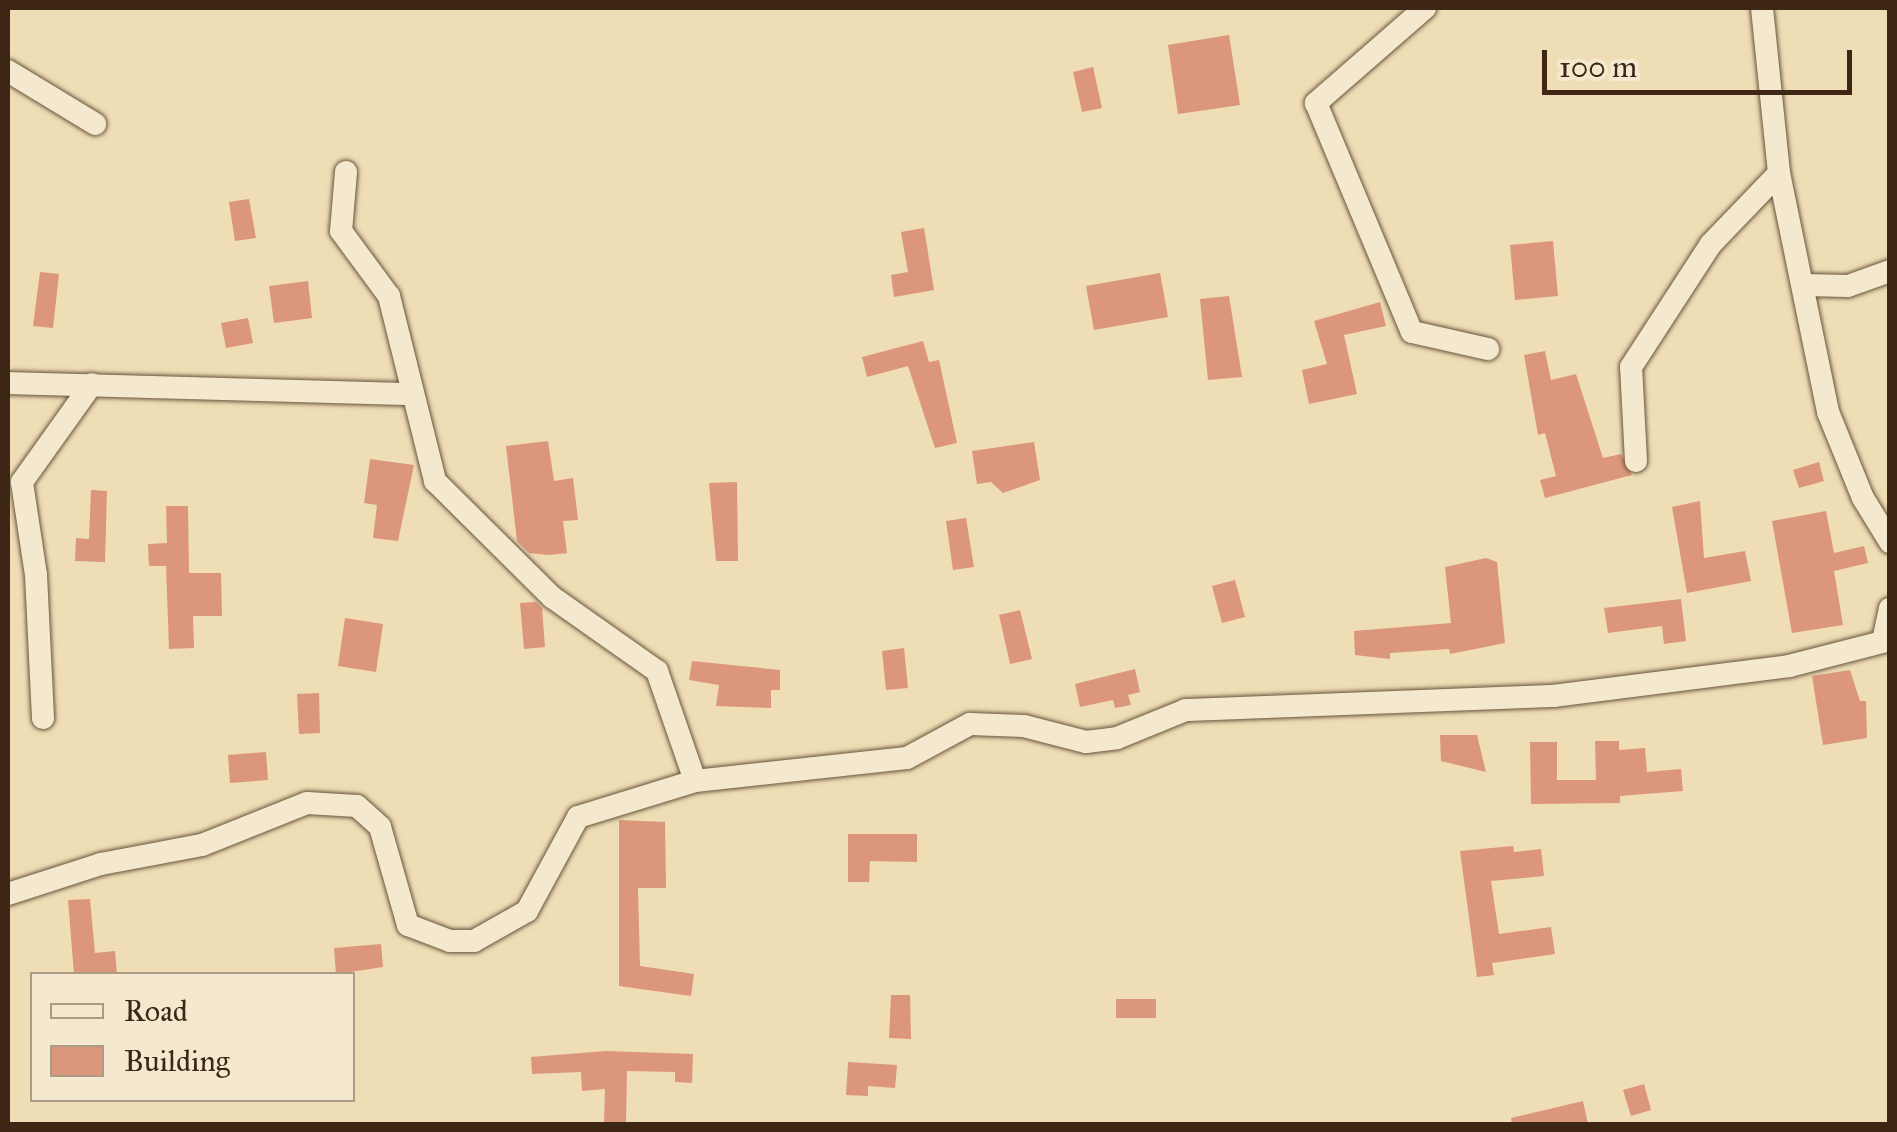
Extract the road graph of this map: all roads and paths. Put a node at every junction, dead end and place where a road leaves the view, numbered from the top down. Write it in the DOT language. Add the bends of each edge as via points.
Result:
graph roads {
  1 [pos="1425,8"];
  2 [pos="1762,8"];
  3 [pos="8,71"];
  4 [pos="96,124"];
  5 [pos="346,172"];
  6 [pos="1779,174"];
  7 [pos="1890,271"];
  8 [pos="1804,285"];
  9 [pos="1488,349"];
  10 [pos="8,383"];
  11 [pos="92,384"];
  12 [pos="412,394"];
  13 [pos="1636,461"];
  14 [pos="15,476"];
  15 [pos="1888,534"];
  16 [pos="1890,609"];
  17 [pos="1886,640"];
  18 [pos="42,718"];
  19 [pos="695,781"];
  20 [pos="8,894"];
  1 -- 9 [label="street" via="1316,103 1412,332"];
  2 -- 6 [label="street"];
  3 -- 4 [label="street"];
  5 -- 12 [label="street" via="341,231 389,296"];
  6 -- 8 [label="street"];
  6 -- 13 [label="street" via="1711,244 1631,367"];
  7 -- 8 [label="street" via="1848,286"];
  8 -- 15 [label="street" via="1828,412 1863,498"];
  10 -- 11 [label="street"];
  11 -- 12 [label="street"];
  11 -- 14 [label="street"];
  12 -- 19 [label="street" via="435,480 552,597 658,671"];
  14 -- 18 [label="street" via="36,575"];
  16 -- 17 [label="street"];
  17 -- 19 [label="street" via="1788,666 1535,698 1186,710 1116,738 1086,742 1024,726 970,724 907,758"];
  19 -- 20 [label="street" via="578,817 527,911 474,941 450,941 408,925 380,827 358,806 308,803 202,846 101,864"];
}
